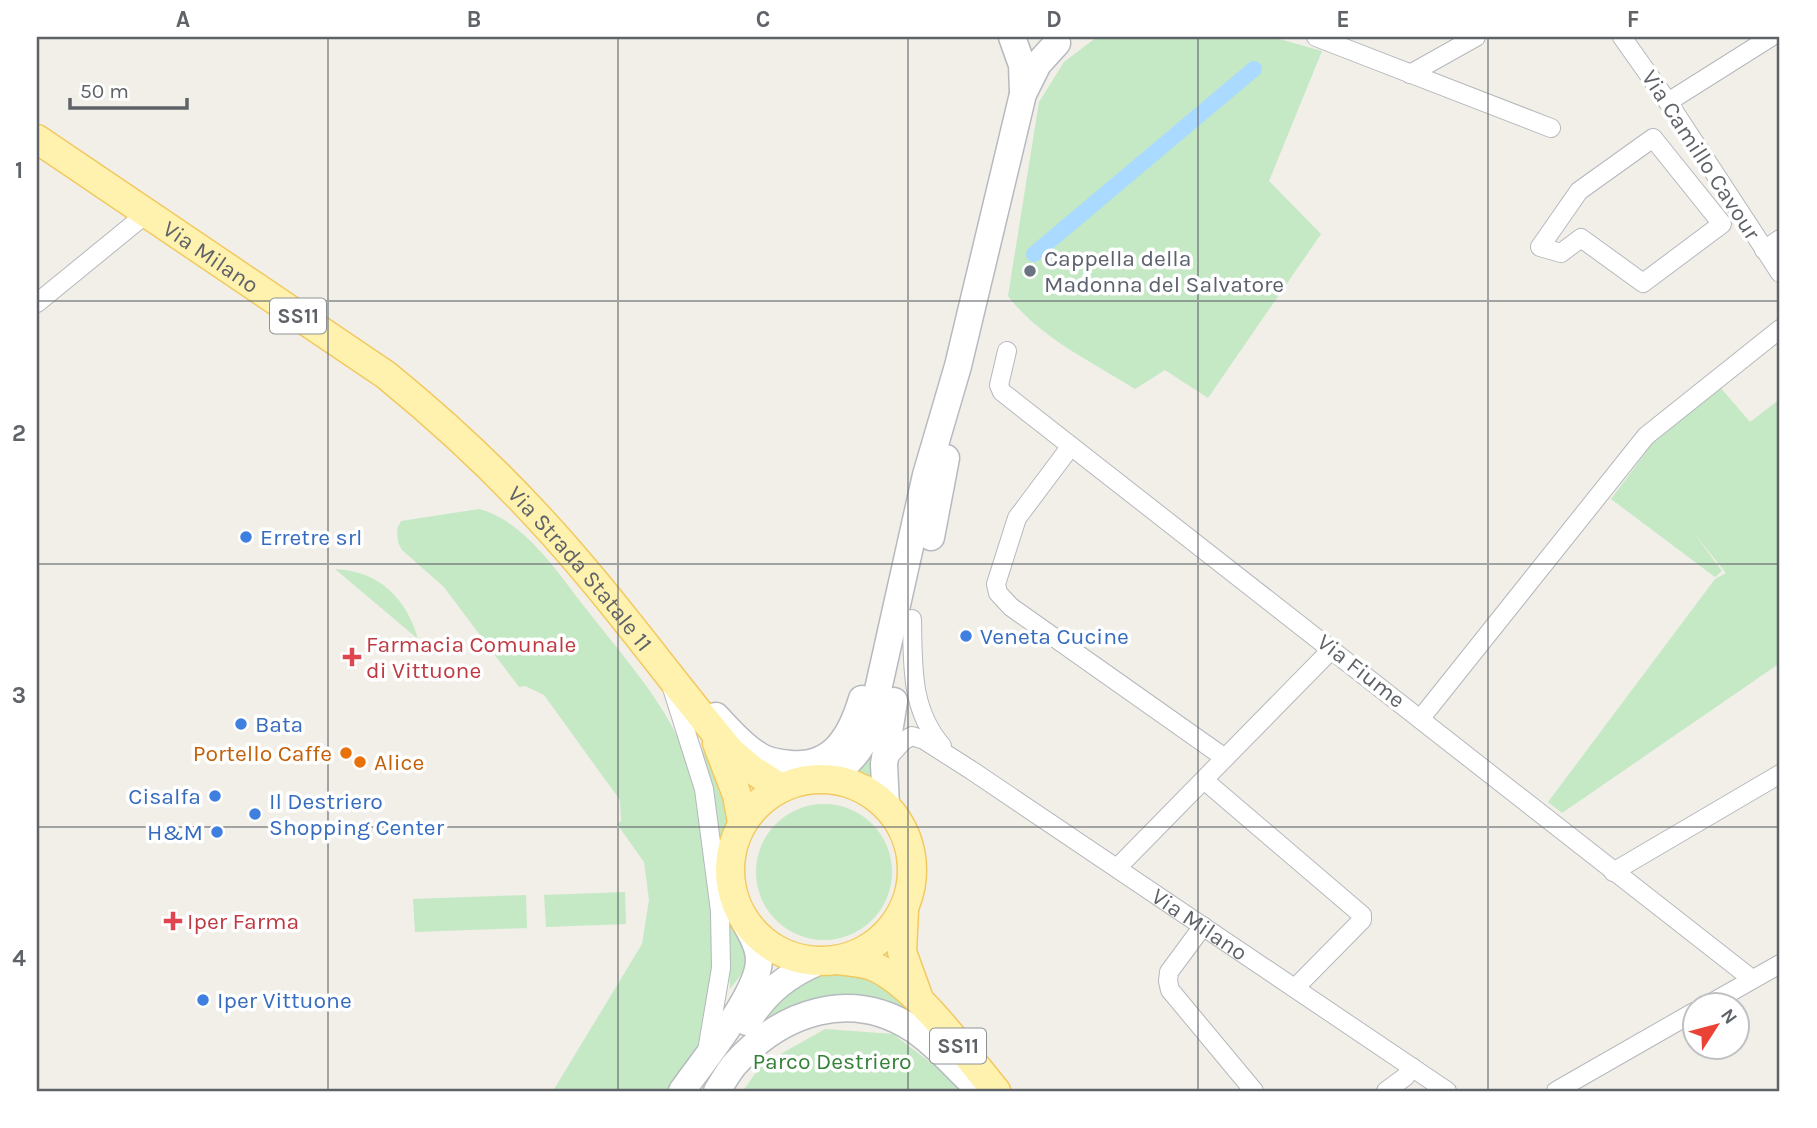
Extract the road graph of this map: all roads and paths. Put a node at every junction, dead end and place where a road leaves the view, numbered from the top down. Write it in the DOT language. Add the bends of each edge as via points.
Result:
graph roads {
  1 [pos="1012,37"];
  2 [pos="1023,37"];
  3 [pos="1316,37"];
  4 [pos="1476,37"];
  5 [pos="1622,37"];
  6 [pos="1771,37"];
  7 [pos="1064,40"];
  8 [pos="1336,40"];
  9 [pos="1410,74"];
  10 [pos="1023,94"];
  11 [pos="1668,102"];
  12 [pos="1551,128"];
  13 [pos="1653,138"];
  14 [pos="37,139"];
  15 [pos="146,214"];
  16 [pos="1780,239"];
  17 [pos="1764,250"];
  18 [pos="1780,273"];
  19 [pos="37,303"];
  20 [pos="1780,329"];
  21 [pos="1007,351"];
  22 [pos="445,424"];
  23 [pos="1071,446"];
  24 [pos="904,618"];
  25 [pos="642,640"];
  26 [pos="1332,649"];
  27 [pos="666,671"];
  28 [pos="1421,718"];
  29 [pos="706,722"];
  30 [pos="951,756"];
  31 [pos="1225,758"];
  32 [pos="884,764"];
  33 [pos="1780,774"];
  34 [pos="830,779"];
  35 [pos="1204,780"];
  36 [pos="781,788"];
  37 [pos="886,806"];
  38 [pos="742,822"];
  39 [pos="1117,868"];
  40 [pos="1613,872"];
  41 [pos="904,909"];
  42 [pos="741,915"];
  43 [pos="1203,926"];
  44 [pos="829,960"];
  45 [pos="1780,964"];
  46 [pos="1752,979"];
  47 [pos="1295,989"];
  48 [pos="1730,992"];
  49 [pos="920,1001"];
  50 [pos="1680,1022"];
  51 [pos="707,1055"];
  52 [pos="1412,1067"];
  53 [pos="1580,1085"];
  54 [pos="682,1091"];
  55 [pos="703,1091"];
  56 [pos="717,1091"];
  57 [pos="981,1091"];
  58 [pos="996,1091"];
  59 [pos="1254,1091"];
  60 [pos="1386,1091"];
  61 [pos="1447,1091"];
  62 [pos="1556,1091"];
  1 -- 10 [label="main road" via="1022,65"];
  2 -- 7 [label="main road" via="1043,43"];
  3 -- 8 [label="street"];
  4 -- 9 [label="street"];
  5 -- 11 [label="street, Via Camillo Cavour"];
  6 -- 11 [label="street"];
  7 -- 10 [label="main road" via="1038,64"];
  8 -- 9 [label="street"];
  9 -- 12 [label="street"];
  10 -- 24 [label="main road" via="958,366 941,492"];
  11 -- 17 [label="street, Via Camillo Cavour"];
  13 -- 13 [label="street" via="1722,225 1643,283 1581,238 1561,253 1540,247 1579,191"];
  14 -- 15 [label="main road, SS11"];
  15 -- 19 [label="street"];
  15 -- 22 [label="main road, Via Milano / SS11" via="386,375"];
  16 -- 17 [label="street"];
  17 -- 18 [label="street, Via Camillo Cavour"];
  20 -- 28 [label="street" via="1646,436"];
  21 -- 23 [label="street, Via Fiume" via="999,385 1002,392"];
  22 -- 25 [label="main road, Via Strada Statale 11 / SS11" via="539,518"];
  23 -- 26 [label="street, Via Fiume"];
  23 -- 31 [label="street" via="1017,518 998,572 998,593 1011,607"];
  24 -- 25 [label="main road" via="872,667 857,716 841,746 812,764 775,763 756,754"];
  24 -- 30 [label="street" via="918,705 930,731"];
  24 -- 32 [label="main road"];
  24 -- 34 [label="main road" via="864,744"];
  25 -- 27 [label="main road, Via Strada Statale 11 / SS11"];
  26 -- 28 [label="street, Via Fiume"];
  26 -- 31 [label="street"];
  27 -- 29 [label="main road, Via Strada Statale 11 / SS11"];
  27 -- 51 [label="street" via="704,789 720,911 721,968"];
  28 -- 40 [label="street, Via Fiume"];
  29 -- 36 [label="main road, Via Strada Statale 11" via="731,752"];
  29 -- 38 [label="main road, Via Strada Statale 11" via="726,763"];
  30 -- 32 [label="street" via="912,736 894,748"];
  30 -- 39 [label="street, Via Milano"];
  31 -- 35 [label="street"];
  32 -- 37 [label="main road"];
  33 -- 40 [label="street"];
  34 -- 36 [label="main road" via="805,780"];
  34 -- 37 [label="main road" via="869,793"];
  35 -- 39 [label="street"];
  35 -- 47 [label="street" via="1362,915"];
  36 -- 38 [label="main road" via="759,802"];
  37 -- 41 [label="main road" via="902,829 911,855 911,883"];
  38 -- 42 [label="main road" via="729,869"];
  39 -- 43 [label="street, Via Milano"];
  40 -- 46 [label="street, Via Fiume"];
  41 -- 44 [label="main road" via="887,934 862,952"];
  41 -- 49 [label="main road" via="902,952"];
  42 -- 44 [label="main road" via="758,936 780,952 806,961"];
  42 -- 51 [label="main road" via="757,946 757,977"];
  43 -- 47 [label="street, Via Milano"];
  43 -- 59 [label="street" via="1169,972 1170,990"];
  44 -- 49 [label="main road" via="873,967"];
  44 -- 55 [label="main road" via="775,985"];
  45 -- 46 [label="street"];
  46 -- 48 [label="street"];
  47 -- 52 [label="street, Via Milano"];
  49 -- 58 [label="main road, SS11"];
  50 -- 53 [label="street"];
  51 -- 54 [label="main road"];
  52 -- 60 [label="street"];
  52 -- 61 [label="street, Via Milano"];
  53 -- 62 [label="street"];
  56 -- 57 [label="main road" via="734,1065 770,1032 800,1016 855,1008 885,1013 912,1029 941,1050"];
}
